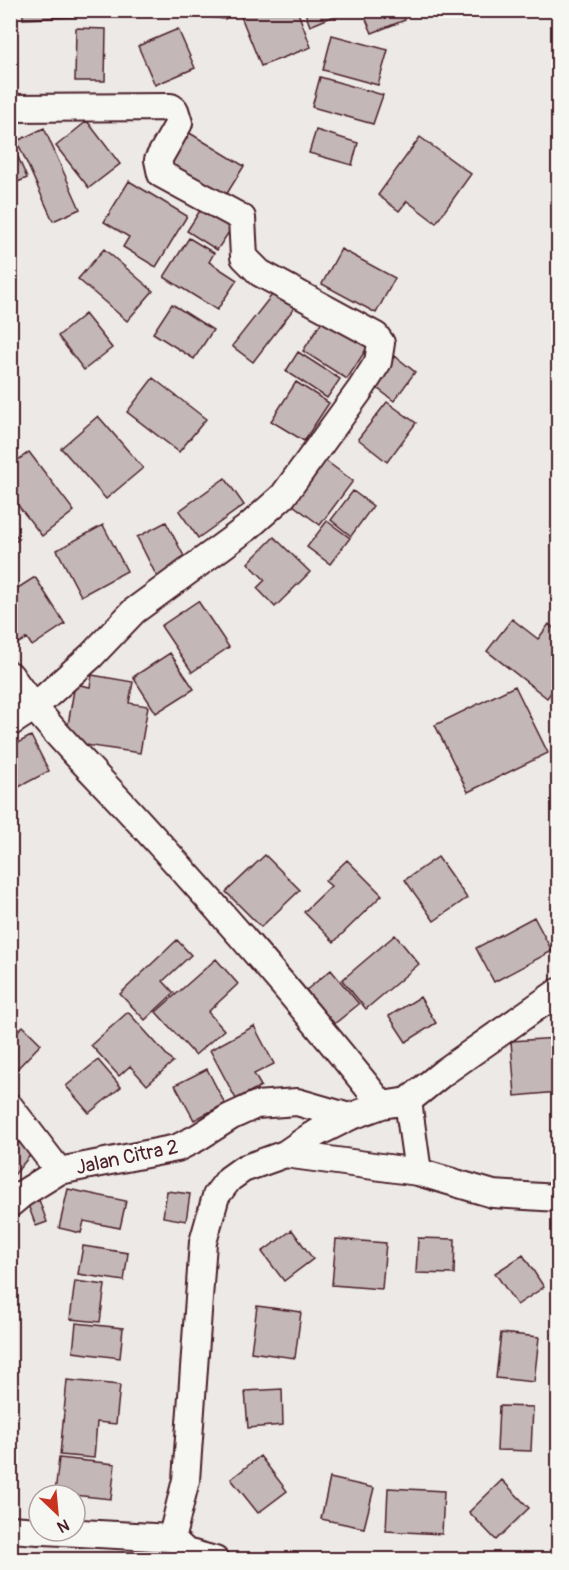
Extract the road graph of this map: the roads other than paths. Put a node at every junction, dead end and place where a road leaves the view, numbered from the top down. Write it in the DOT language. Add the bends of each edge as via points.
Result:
graph roads {
  1 [pos="10,108"];
  2 [pos="10,675"];
  3 [pos="33,708"];
  4 [pos="10,723"];
  5 [pos="558,992"];
  6 [pos="408,1101"];
  7 [pos="382,1105"];
  8 [pos="10,1107"];
  9 [pos="349,1117"];
  10 [pos="285,1154"];
  11 [pos="59,1171"];
  12 [pos="418,1172"];
  13 [pos="558,1198"];
  14 [pos="10,1204"];
  15 [pos="10,1529"];
  16 [pos="27,1530"];
  17 [pos="87,1537"];
  18 [pos="169,1549"];
  19 [pos="215,1560"];
  1 -- 3 [label="street" via="171,107 179,123 158,160 161,174 243,218 244,257 260,273 376,336 381,343 378,362 283,496 247,528 134,611"];
  2 -- 3 [label="street"];
  3 -- 4 [label="street"];
  3 -- 7 [label="street" via="134,815"];
  5 -- 6 [label="street"];
  6 -- 7 [label="street"];
  6 -- 12 [label="street"];
  7 -- 9 [label="street"];
  8 -- 11 [label="street"];
  9 -- 10 [label="street"];
  9 -- 11 [label="street, Jalan Citra 2" via="297,1102 256,1105 177,1148"];
  10 -- 12 [label="street"];
  10 -- 18 [label="street" via="243,1169 229,1179 216,1196 202,1242 186,1480"];
  11 -- 14 [label="street, Jalan Citra 2"];
  12 -- 13 [label="street" via="493,1194"];
  15 -- 16 [label="street"];
  17 -- 18 [label="street"];
  18 -- 19 [label="street"];
}
